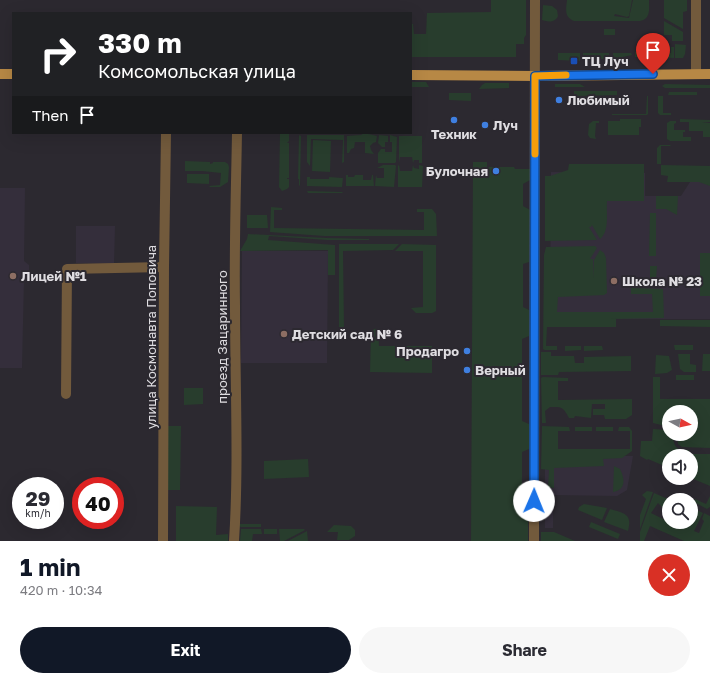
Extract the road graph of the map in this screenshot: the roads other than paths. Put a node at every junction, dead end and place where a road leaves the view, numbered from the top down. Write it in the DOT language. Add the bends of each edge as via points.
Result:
graph roads {
  1 [pos="535,0"];
  2 [pos="696,0"];
  3 [pos="0,74"];
  4 [pos="12,74"];
  5 [pos="696,74"];
  6 [pos="710,74"];
  7 [pos="412,75"];
  8 [pos="535,76"];
  9 [pos="166,134"];
  10 [pos="237,134"];
  11 [pos="164,267"];
  12 [pos="66,394"];
  13 [pos="163,541"];
  14 [pos="234,541"];
  15 [pos="534,541"];
  1 -- 8 [label="street"];
  2 -- 5 [label="street"];
  3 -- 4 [label="main road"];
  5 -- 6 [label="main road"];
  5 -- 8 [label="main road"];
  7 -- 8 [label="main road"];
  8 -- 15 [label="street"];
  9 -- 11 [label="street, улица Космонавта Поповича"];
  10 -- 14 [label="street, проезд Зацаринного"];
  11 -- 12 [label="street" via="67,269"];
  11 -- 13 [label="street, улица Космонавта Поповича"];
}
